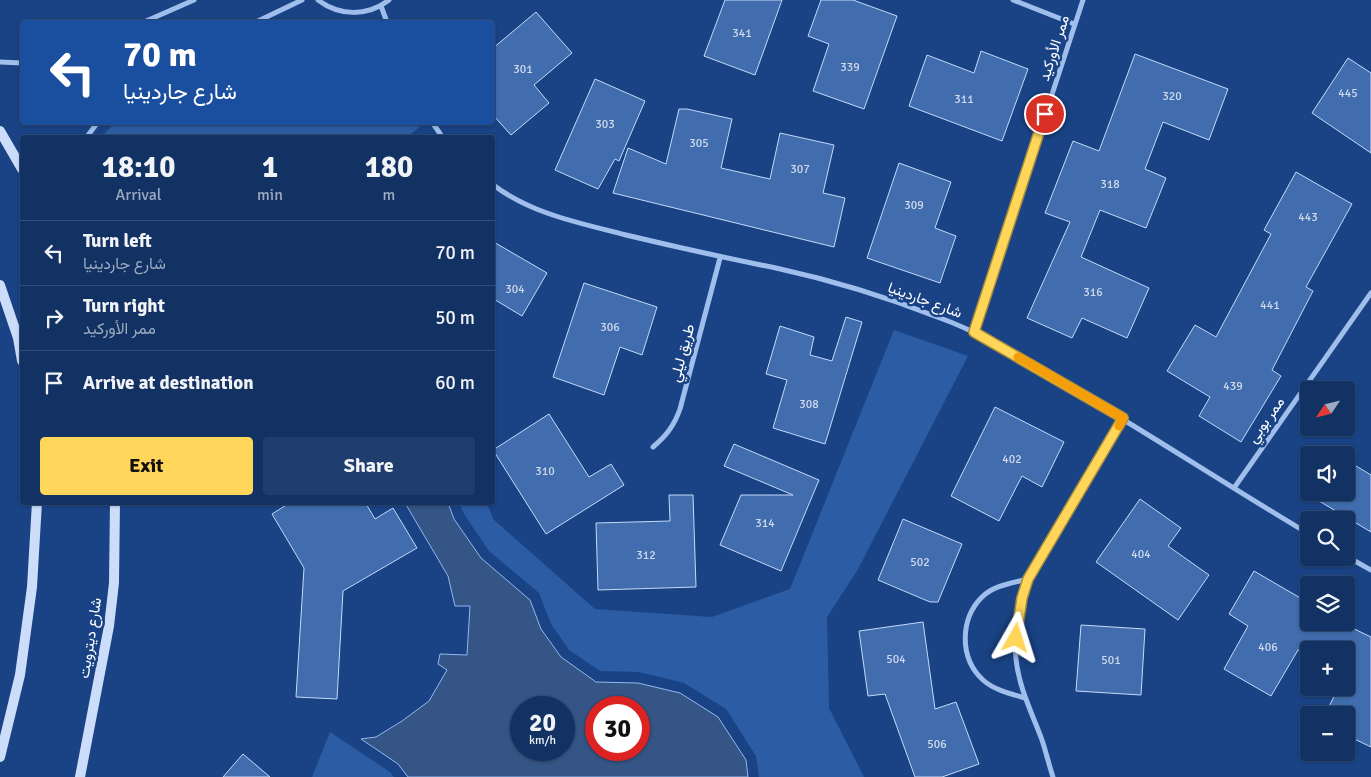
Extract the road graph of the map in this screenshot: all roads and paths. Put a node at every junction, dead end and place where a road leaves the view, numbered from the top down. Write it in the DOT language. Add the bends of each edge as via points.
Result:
graph roads {
  1 [pos="194,0"];
  2 [pos="302,0"];
  3 [pos="318,0"];
  4 [pos="389,0"];
  5 [pos="1013,0"];
  6 [pos="1083,0"];
  7 [pos="381,6"];
  8 [pos="149,20"];
  9 [pos="260,20"];
  10 [pos="386,20"];
  11 [pos="1074,24"];
  12 [pos="0,62"];
  13 [pos="20,63"];
  14 [pos="0,132"];
  15 [pos="20,165"];
  16 [pos="495,186"];
  17 [pos="720,258"];
  18 [pos="0,285"];
  19 [pos="1371,293"];
  20 [pos="974,332"];
  21 [pos="20,350"];
  22 [pos="1123,418"];
  23 [pos="653,446"];
  24 [pos="1234,488"];
  25 [pos="37,505"];
  26 [pos="115,505"];
  27 [pos="1300,528"];
  28 [pos="1355,561"];
  29 [pos="1371,570"];
  30 [pos="1028,579"];
  31 [pos="1025,698"];
  32 [pos="0,757"];
  33 [pos="80,777"];
  34 [pos="1053,777"];
  1 -- 8 [label="street"];
  2 -- 9 [label="street"];
  3 -- 7 [label="street" via="345,12 363,12"];
  4 -- 7 [label="street"];
  5 -- 11 [label="street"];
  6 -- 11 [label="street, ممر الأوركيد"];
  7 -- 10 [label="street"];
  11 -- 20 [label="street, ممر الأوركيد"];
  12 -- 13 [label="street"];
  14 -- 15 [label="street"];
  16 -- 17 [label="street, شارع جاردينيا" via="519,201 560,218"];
  17 -- 20 [label="street, شارع جاردينيا" via="833,282"];
  17 -- 23 [label="street, طريق ليلي" via="675,424"];
  18 -- 21 [label="street"];
  19 -- 24 [label="street, ممر بوبي"];
  20 -- 22 [label="street, شارع جاردينيا"];
  22 -- 24 [label="street, شارع جاردينيا"];
  22 -- 30 [label="street"];
  24 -- 27 [label="street, شارع جاردينيا"];
  25 -- 32 [label="street" via="32,587 20,675"];
  26 -- 33 [label="street, شارع ديترويت" via="114,583 109,626"];
  28 -- 29 [label="street"];
  30 -- 31 [label="street" via="1016,638 1016,658"];
  30 -- 31 [label="street" via="999,587 983,596 971,611 965,629 972,665 983,680 999,690"];
  31 -- 34 [label="street"];
}
